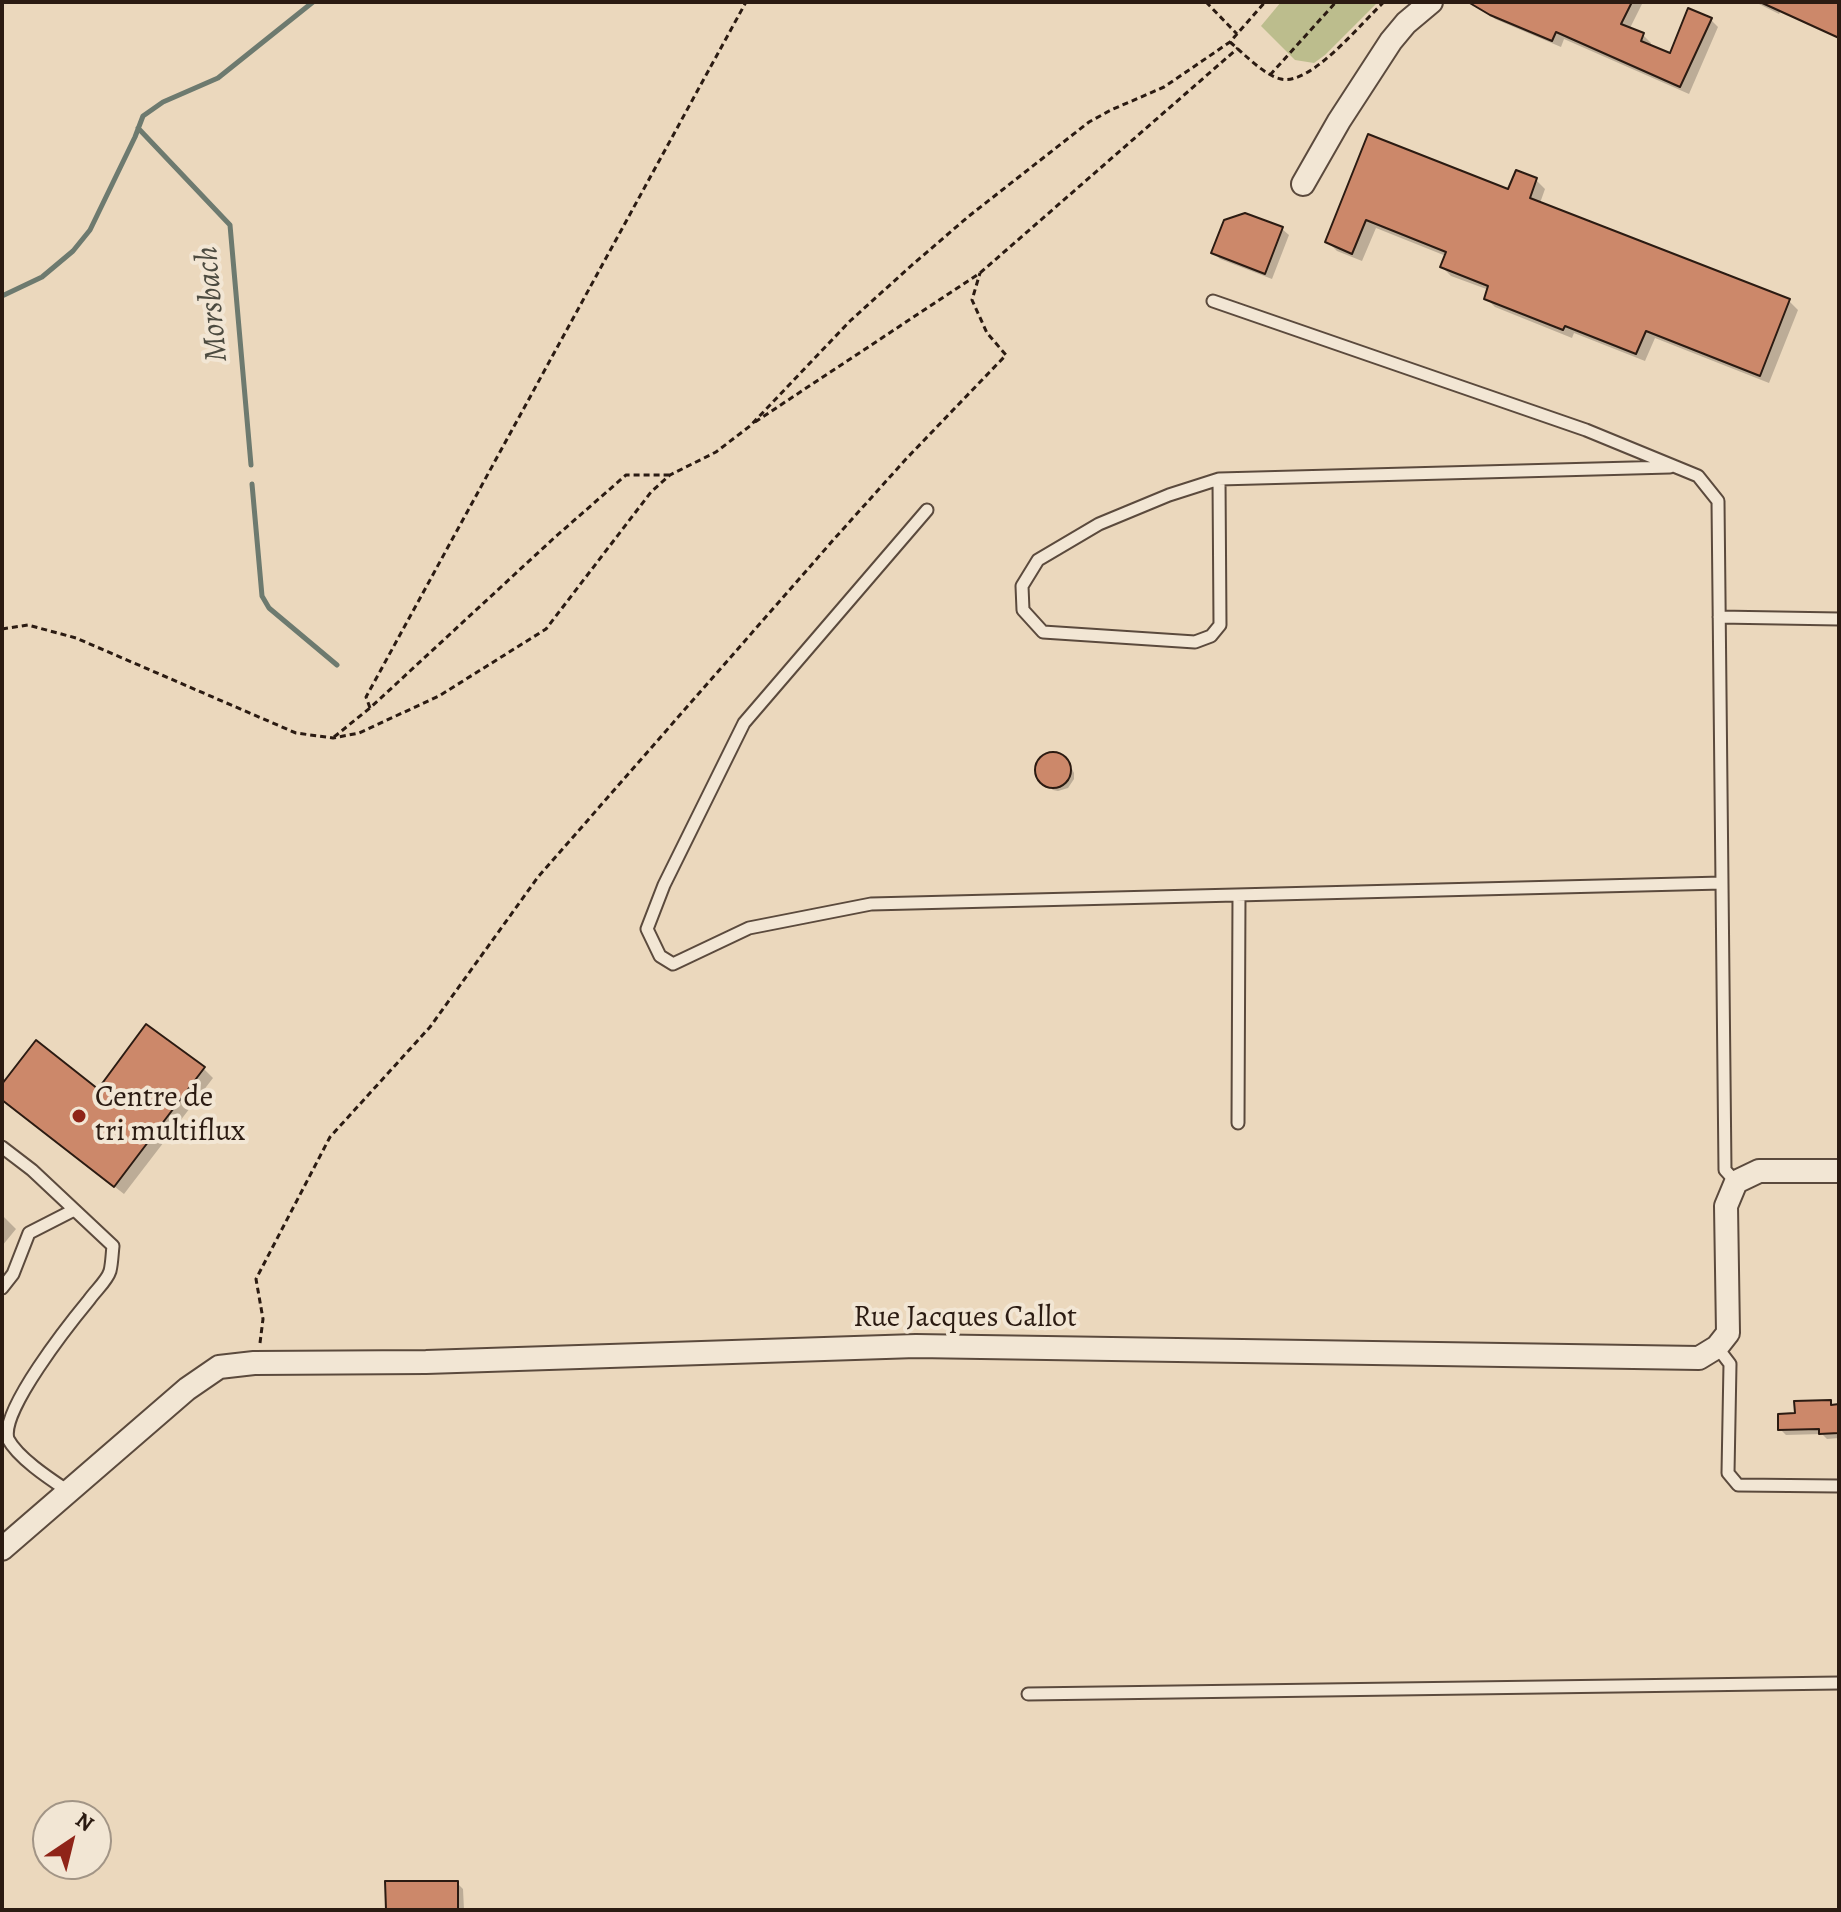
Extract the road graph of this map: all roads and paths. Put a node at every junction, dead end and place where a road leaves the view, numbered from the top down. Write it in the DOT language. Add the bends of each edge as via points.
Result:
graph roads {
  1 [pos="746,2"];
  2 [pos="1206,2"];
  3 [pos="1265,2"];
  4 [pos="1336,2"];
  5 [pos="1384,2"];
  6 [pos="1431,2"];
  7 [pos="1237,34"];
  8 [pos="1230,42"];
  9 [pos="1238,48"];
  10 [pos="1270,75"];
  11 [pos="1303,184"];
  12 [pos="980,273"];
  13 [pos="1213,301"];
  14 [pos="750,426"];
  15 [pos="1675,467"];
  16 [pos="670,475"];
  17 [pos="1219,479"];
  18 [pos="927,510"];
  19 [pos="1719,617"];
  20 [pos="1839,619"];
  21 [pos="2,629"];
  22 [pos="370,708"];
  23 [pos="333,738"];
  24 [pos="1722,883"];
  25 [pos="1239,895"];
  26 [pos="1238,1123"];
  27 [pos="2,1147"];
  28 [pos="1839,1171"];
  29 [pos="1736,1182"];
  30 [pos="74,1210"];
  31 [pos="2,1288"];
  32 [pos="1717,1347"];
  33 [pos="254,1363"];
  34 [pos="1839,1486"];
  35 [pos="68,1491"];
  36 [pos="2,1549"];
  37 [pos="1839,1683"];
  38 [pos="1028,1694"];
  1 -- 22 [label="path" via="366,697"];
  2 -- 7 [label="path"];
  3 -- 7 [label="path"];
  4 -- 10 [label="path"];
  5 -- 10 [label="path" via="1313,70 1297,79"];
  6 -- 11 [label="street" via="1391,41"];
  7 -- 8 [label="path"];
  8 -- 9 [label="path"];
  8 -- 14 [label="path" via="1164,87 1089,122 969,216 850,321"];
  9 -- 10 [label="path"];
  9 -- 12 [label="path"];
  12 -- 14 [label="path"];
  12 -- 33 [label="path" via="972,300 987,333 1006,355 845,527 538,877 430,1027 330,1137 256,1279 263,1319"];
  13 -- 15 [label="lane" via="1586,430"];
  14 -- 16 [label="path" via="716,452"];
  15 -- 17 [label="lane"];
  15 -- 19 [label="lane" via="1698,476 1718,501"];
  16 -- 22 [label="path" via="626,475"];
  16 -- 23 [label="path" via="651,492 546,629 439,696 359,733"];
  17 -- 17 [label="lane" via="1099,524 1038,560 1022,586 1023,610 1043,632 1195,642 1211,636 1220,625"];
  18 -- 25 [label="lane" via="744,723 647,929 660,956 673,964 749,928 871,904"];
  19 -- 20 [label="lane"];
  19 -- 24 [label="lane"];
  21 -- 23 [label="path" via="28,625 76,638 296,733"];
  22 -- 23 [label="path"];
  24 -- 25 [label="lane"];
  24 -- 29 [label="lane" via="1725,1170"];
  25 -- 26 [label="lane"];
  27 -- 30 [label="lane"];
  28 -- 29 [label="street" via="1759,1171"];
  29 -- 32 [label="street" via="1726,1206 1728,1333"];
  30 -- 31 [label="lane" via="29,1233"];
  30 -- 35 [label="lane" via="113,1246 110,1273 36,1367 6,1419 7,1437 17,1449"];
  32 -- 33 [label="street, Rue Jacques Callot" via="1699,1358 916,1346"];
  32 -- 34 [label="lane" via="1730,1364 1728,1473 1738,1485"];
  33 -- 35 [label="street, Rue Jacques Callot" via="219,1367 187,1389"];
  35 -- 36 [label="street, Rue Jacques Callot"];
  37 -- 38 [label="lane"];
}
